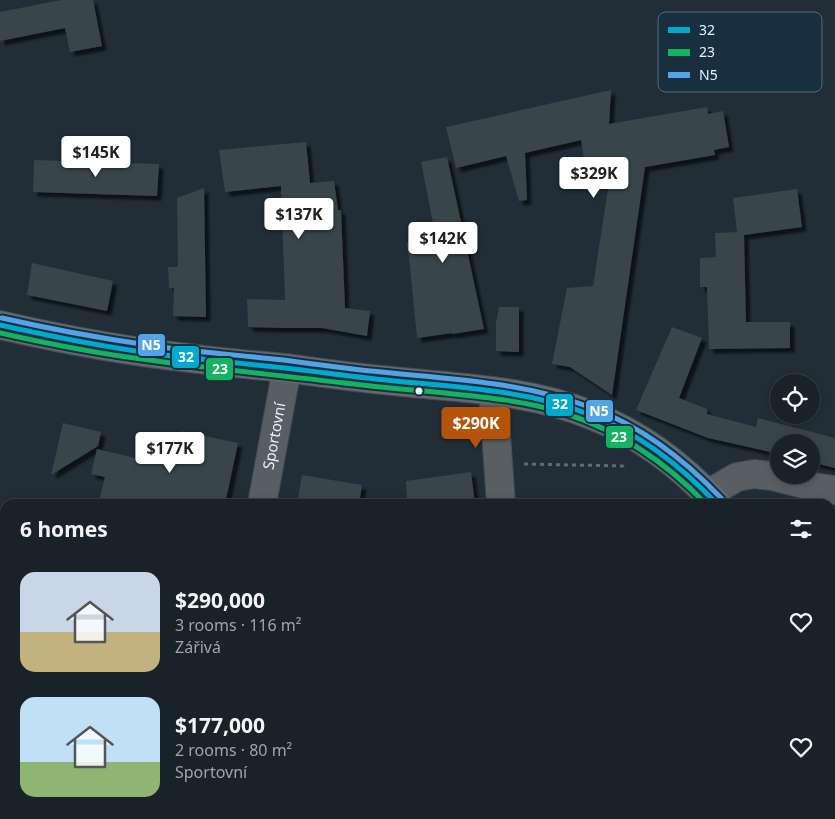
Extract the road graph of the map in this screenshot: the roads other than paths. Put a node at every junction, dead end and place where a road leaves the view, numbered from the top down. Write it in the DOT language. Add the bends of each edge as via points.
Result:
graph roads {
  1 [pos="0,325"];
  2 [pos="287,368"];
  3 [pos="493,391"];
  4 [pos="835,490"];
  5 [pos="263,499"];
  6 [pos="501,499"];
  7 [pos="713,499"];
  1 -- 2 [label="street" via="125,349"];
  2 -- 3 [label="street"];
  2 -- 5 [label="street, Sportovní"];
  3 -- 6 [label="street"];
  3 -- 7 [label="street" via="551,401 615,425 666,456"];
  4 -- 7 [label="street" via="754,474 737,477"];
}
